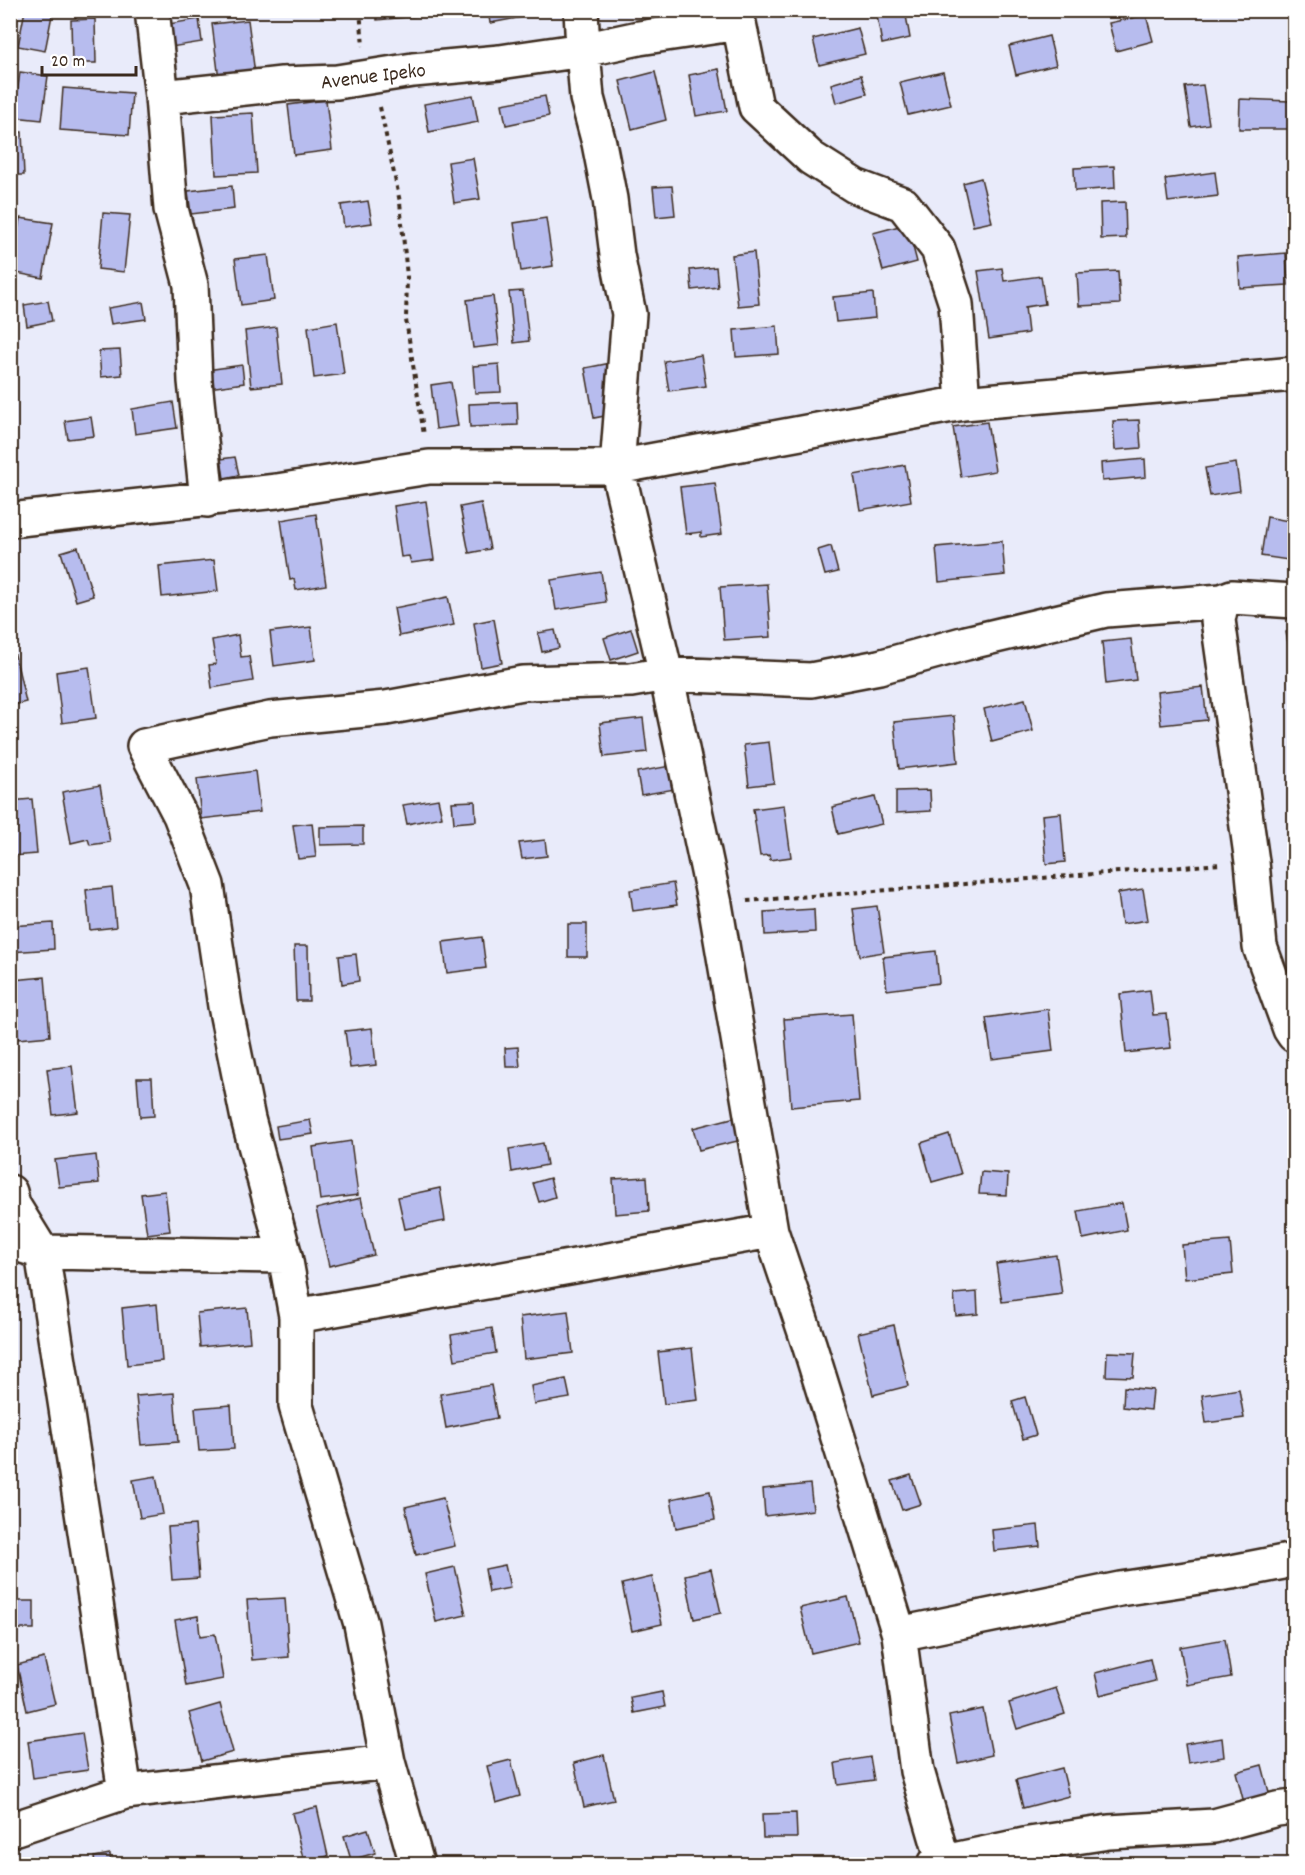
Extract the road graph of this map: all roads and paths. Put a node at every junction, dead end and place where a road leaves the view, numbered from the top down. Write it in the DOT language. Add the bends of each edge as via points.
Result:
graph roads {
  1 [pos="152,10"];
  2 [pos="360,10"];
  3 [pos="581,10"];
  4 [pos="583,50"];
  5 [pos="375,76"];
  6 [pos="162,97"];
  7 [pos="1294,374"];
  8 [pos="963,403"];
  9 [pos="429,467"];
  10 [pos="617,467"];
  11 [pos="207,500"];
  12 [pos="10,520"];
  13 [pos="1222,601"];
  14 [pos="1294,601"];
  15 [pos="666,674"];
  16 [pos="1252,862"];
  17 [pos="715,903"];
  18 [pos="1294,1035"];
  19 [pos="10,1192"];
  20 [pos="771,1231"];
  21 [pos="10,1242"];
  22 [pos="42,1252"];
  23 [pos="285,1256"];
  24 [pos="296,1316"];
  25 [pos="1294,1560"];
  26 [pos="899,1634"];
  27 [pos="388,1762"];
  28 [pos="125,1792"];
  29 [pos="1294,1807"];
  30 [pos="10,1830"];
  31 [pos="417,1864"];
  32 [pos="941,1864"];
  1 -- 6 [label="street"];
  2 -- 5 [label="path" via="363,51"];
  3 -- 4 [label="street"];
  4 -- 5 [label="street, Avenue Ipeko"];
  4 -- 8 [label="street, Avenue Ipeko" via="738,23 756,107 811,158 855,186 903,204 938,249 956,304"];
  4 -- 10 [label="street" via="587,98 610,199 629,314"];
  5 -- 6 [label="street, Avenue Ipeko"];
  5 -- 9 [label="path" via="400,202 407,277 406,320"];
  6 -- 11 [label="street" via="171,209 191,285 195,381"];
  7 -- 8 [label="street"];
  8 -- 10 [label="street"];
  9 -- 10 [label="street"];
  9 -- 11 [label="street"];
  10 -- 15 [label="street"];
  11 -- 12 [label="street"];
  13 -- 14 [label="street" via="1232,597"];
  13 -- 15 [label="street" via="1106,610 879,667 811,680"];
  13 -- 16 [label="street" via="1219,638"];
  15 -- 17 [label="street"];
  15 -- 23 [label="street" via="631,680 523,683 386,708 270,719 144,746 180,815 207,885 225,1006 248,1119"];
  16 -- 17 [label="path"];
  16 -- 18 [label="street" via="1260,947"];
  17 -- 20 [label="street"];
  19 -- 22 [label="street" via="13,1205"];
  20 -- 24 [label="street"];
  20 -- 26 [label="street"];
  21 -- 22 [label="street"];
  22 -- 23 [label="street"];
  22 -- 28 [label="street"];
  23 -- 24 [label="street"];
  24 -- 27 [label="street" via="296,1407 361,1624"];
  25 -- 26 [label="street" via="1120,1589"];
  26 -- 32 [label="street" via="917,1771"];
  27 -- 28 [label="street"];
  27 -- 31 [label="street"];
  28 -- 30 [label="street"];
  29 -- 32 [label="street" via="1214,1826 1109,1832 1029,1844"];
}
